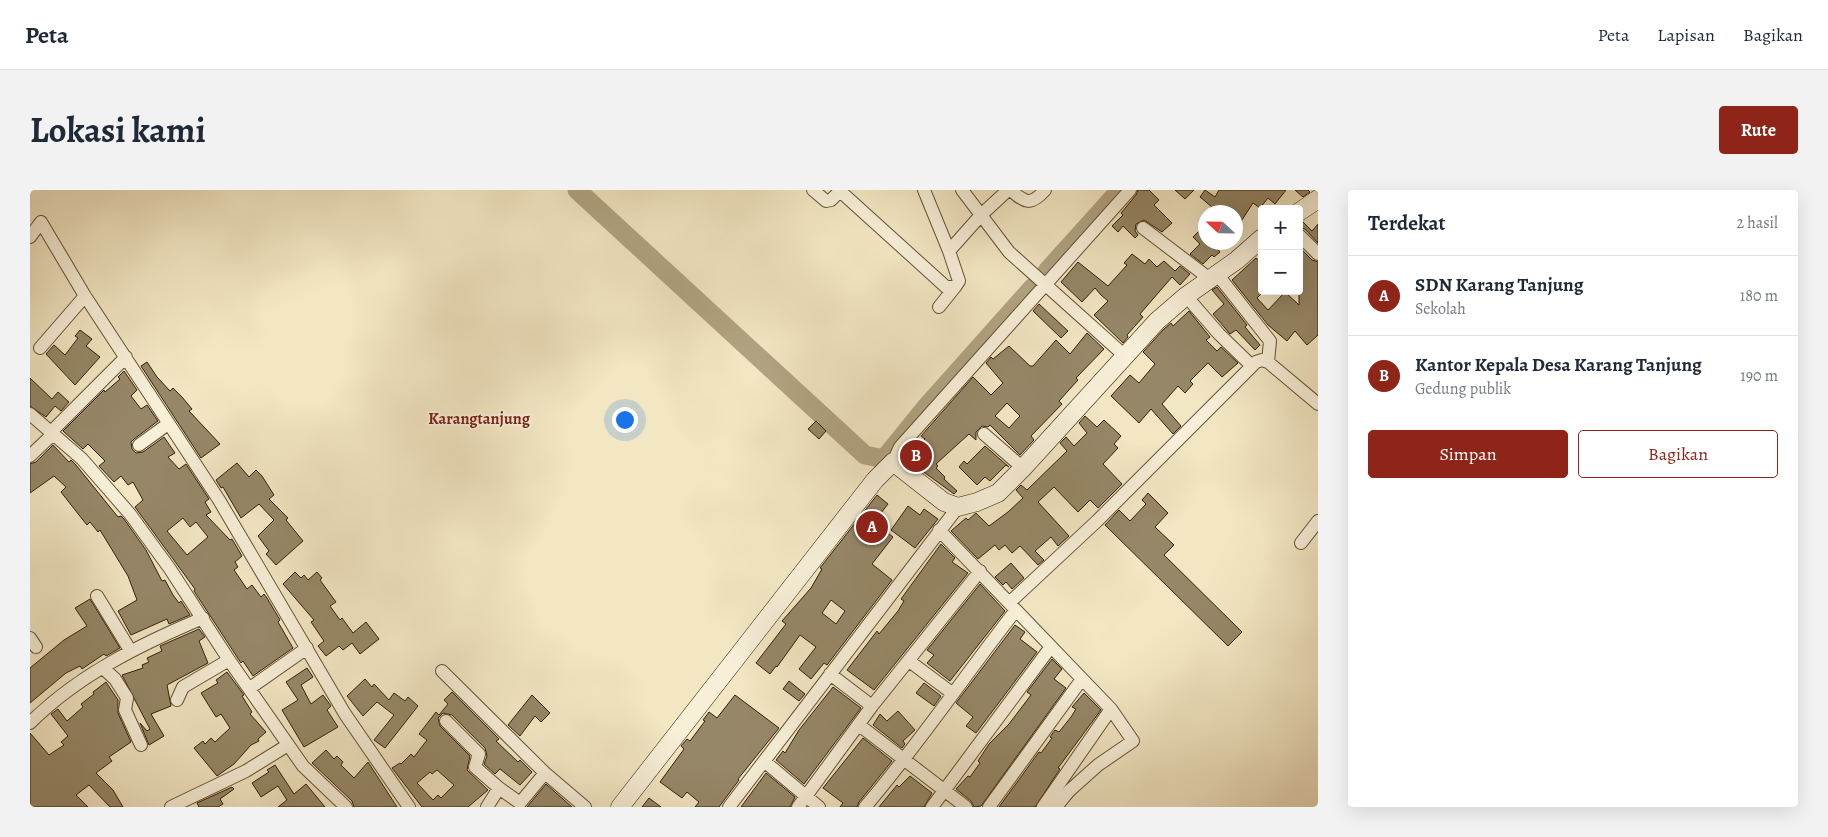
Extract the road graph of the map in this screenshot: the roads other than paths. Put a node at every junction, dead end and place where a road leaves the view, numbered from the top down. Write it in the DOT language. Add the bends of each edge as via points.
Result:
graph roads {
  1 [pos="813,190"];
  2 [pos="840,190"];
  3 [pos="924,190"];
  4 [pos="962,190"];
  5 [pos="1009,190"];
  6 [pos="1045,190"];
  7 [pos="1130,190"];
  8 [pos="1318,199"];
  9 [pos="1303,209"];
  10 [pos="981,215"];
  11 [pos="1143,228"];
  12 [pos="30,237"];
  13 [pos="1303,239"];
  14 [pos="1258,241"];
  15 [pos="949,251"];
  16 [pos="1318,254"];
  17 [pos="1213,276"];
  18 [pos="1045,285"];
  19 [pos="955,287"];
  20 [pos="85,296"];
  21 [pos="1186,296"];
  22 [pos="939,306"];
  23 [pos="40,348"];
  24 [pos="1125,356"];
  25 [pos="126,357"];
  26 [pos="1268,362"];
  27 [pos="1252,366"];
  28 [pos="1318,404"];
  29 [pos="30,414"];
  30 [pos="168,424"];
  31 [pos="52,433"];
  32 [pos="984,434"];
  33 [pos="139,445"];
  34 [pos="30,456"];
  35 [pos="893,462"];
  36 [pos="1023,468"];
  37 [pos="958,507"];
  38 [pos="1318,520"];
  39 [pos="939,530"];
  40 [pos="1302,543"];
  41 [pos="980,572"];
  42 [pos="97,596"];
  43 [pos="1012,606"];
  44 [pos="202,618"];
  45 [pos="307,648"];
  46 [pos="1050,648"];
  47 [pos="130,650"];
  48 [pos="229,660"];
  49 [pos="909,661"];
  50 [pos="103,668"];
  51 [pos="442,671"];
  52 [pos="830,674"];
  53 [pos="1082,679"];
  54 [pos="250,688"];
  55 [pos="952,693"];
  56 [pos="177,700"];
  57 [pos="872,706"];
  58 [pos="1112,709"];
  59 [pos="446,721"];
  60 [pos="30,723"];
  61 [pos="859,725"];
  62 [pos="141,745"];
  63 [pos="288,745"];
  64 [pos="905,760"];
  65 [pos="764,761"];
  66 [pos="545,774"];
  67 [pos="499,788"];
  68 [pos="944,790"];
  69 [pos="807,796"];
  70 [pos="171,807"];
  71 [pos="346,807"];
  72 [pos="409,807"];
  73 [pos="486,807"];
  74 [pos="585,807"];
  75 [pos="620,807"];
  76 [pos="729,807"];
  77 [pos="798,807"];
  78 [pos="820,807"];
  79 [pos="865,807"];
  80 [pos="932,807"];
  81 [pos="966,807"];
  82 [pos="989,807"];
  83 [pos="1043,807"];
  84 [pos="1056,807"];
  1 -- 2 [label="street" via="826,201"];
  2 -- 19 [label="street" via="946,287"];
  3 -- 15 [label="street"];
  4 -- 10 [label="street"];
  5 -- 6 [label="street" via="1022,201 1028,201 1038,198"];
  5 -- 10 [label="street"];
  7 -- 18 [label="street"];
  8 -- 9 [label="street"];
  10 -- 15 [label="street"];
  10 -- 18 [label="street" via="1009,252"];
  11 -- 17 [label="street"];
  12 -- 20 [label="street" via="41,222"];
  13 -- 16 [label="street"];
  14 -- 17 [label="street"];
  15 -- 19 [label="street" via="960,280"];
  17 -- 21 [label="street"];
  17 -- 26 [label="street" via="1270,341"];
  18 -- 24 [label="street"];
  18 -- 35 [label="street" via="900,447"];
  19 -- 22 [label="street"];
  20 -- 23 [label="street"];
  20 -- 25 [label="street"];
  21 -- 24 [label="street" via="1157,321"];
  21 -- 27 [label="street"];
  24 -- 36 [label="street"];
  25 -- 30 [label="street"];
  25 -- 31 [label="street"];
  26 -- 27 [label="street" via="1262,360"];
  26 -- 28 [label="street"];
  27 -- 43 [label="street"];
  29 -- 31 [label="street"];
  30 -- 33 [label="street"];
  30 -- 45 [label="street" via="219,500"];
  31 -- 34 [label="street"];
  31 -- 44 [label="street" via="82,459 130,514"];
  32 -- 36 [label="street"];
  35 -- 37 [label="street" via="944,502"];
  35 -- 75 [label="street" via="875,480"];
  36 -- 37 [label="street" via="998,492"];
  37 -- 39 [label="street"];
  38 -- 40 [label="street"];
  39 -- 41 [label="street"];
  39 -- 52 [label="street"];
  41 -- 43 [label="street"];
  41 -- 49 [label="street"];
  42 -- 47 [label="street"];
  43 -- 46 [label="street"];
  43 -- 55 [label="street"];
  44 -- 47 [label="street"];
  44 -- 48 [label="street"];
  45 -- 54 [label="street"];
  45 -- 72 [label="street" via="346,714"];
  46 -- 53 [label="street"];
  46 -- 68 [label="street"];
  47 -- 50 [label="street"];
  48 -- 54 [label="street"];
  48 -- 56 [label="street" via="183,687"];
  49 -- 55 [label="street"];
  49 -- 57 [label="street"];
  50 -- 60 [label="street" via="55,701"];
  50 -- 62 [label="street" via="127,698 125,710"];
  51 -- 66 [label="street"];
  52 -- 57 [label="street"];
  52 -- 65 [label="street"];
  53 -- 58 [label="street"];
  53 -- 82 [label="street"];
  54 -- 63 [label="street"];
  55 -- 64 [label="street"];
  57 -- 61 [label="street"];
  58 -- 83 [label="street"];
  58 -- 84 [label="street" via="1133,741 1098,765"];
  59 -- 67 [label="street" via="479,754 475,767"];
  61 -- 64 [label="street"];
  61 -- 69 [label="street"];
  63 -- 70 [label="street"];
  63 -- 71 [label="street" via="303,766"];
  64 -- 68 [label="street"];
  64 -- 79 [label="street"];
  65 -- 69 [label="street"];
  65 -- 76 [label="street"];
  66 -- 67 [label="street" via="520,803"];
  66 -- 74 [label="street"];
  67 -- 73 [label="street"];
  68 -- 80 [label="street"];
  68 -- 81 [label="street"];
  69 -- 77 [label="street"];
  69 -- 78 [label="street"];
}
